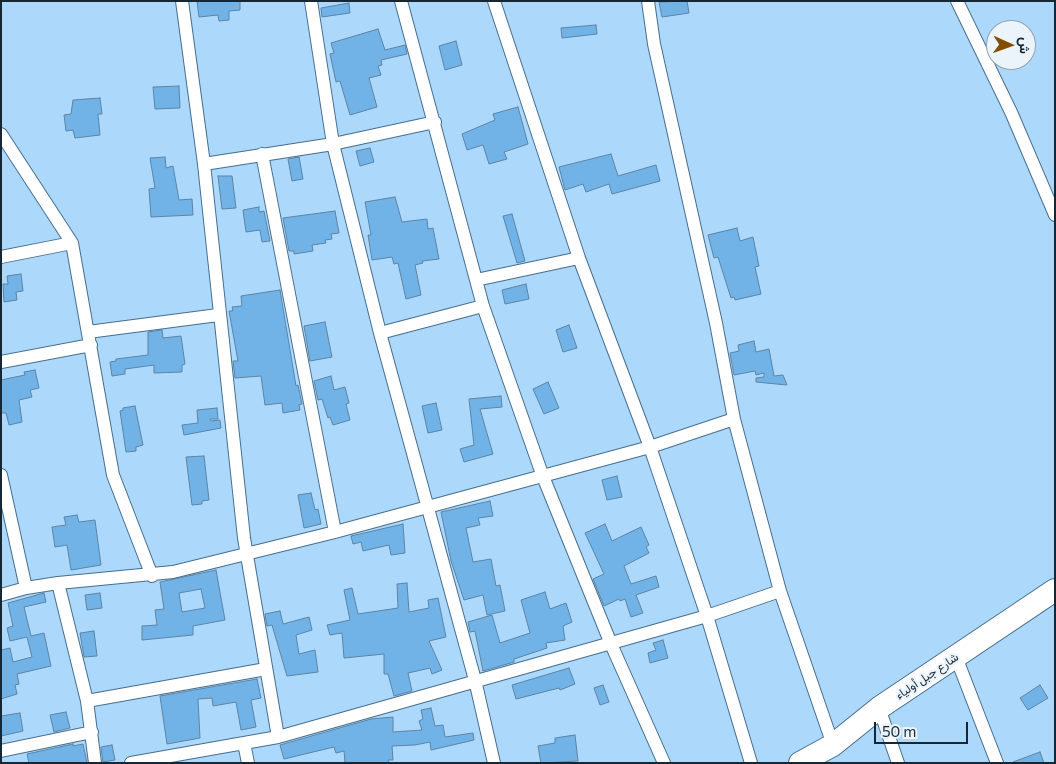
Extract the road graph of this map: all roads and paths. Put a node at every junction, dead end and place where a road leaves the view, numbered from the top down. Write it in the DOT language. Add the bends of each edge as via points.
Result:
graph roads {
  1 [pos="182,1"];
  2 [pos="311,1"];
  3 [pos="401,1"];
  4 [pos="494,1"];
  5 [pos="648,1"];
  6 [pos="957,1"];
  7 [pos="435,122"];
  8 [pos="1,134"];
  9 [pos="333,144"];
  10 [pos="262,154"];
  11 [pos="204,164"];
  12 [pos="1055,215"];
  13 [pos="72,243"];
  14 [pos="1,257"];
  15 [pos="579,258"];
  16 [pos="476,280"];
  17 [pos="483,306"];
  18 [pos="218,315"];
  19 [pos="88,332"];
  20 [pos="380,333"];
  21 [pos="91,345"];
  22 [pos="1,362"];
  23 [pos="734,420"];
  24 [pos="650,446"];
  25 [pos="542,474"];
  26 [pos="1,476"];
  27 [pos="428,507"];
  28 [pos="7,526"];
  29 [pos="335,532"];
  30 [pos="246,554"];
  31 [pos="152,576"];
  32 [pos="58,583"];
  33 [pos="26,588"];
  34 [pos="1055,590"];
  35 [pos="780,591"];
  36 [pos="1,595"];
  37 [pos="707,616"];
  38 [pos="611,644"];
  39 [pos="956,657"];
  40 [pos="266,669"];
  41 [pos="475,680"];
  42 [pos="87,701"];
  43 [pos="880,708"];
  44 [pos="92,732"];
  45 [pos="278,737"];
  46 [pos="244,743"];
  47 [pos="833,745"];
  48 [pos="1,751"];
  49 [pos="1,756"];
  50 [pos="3,763"];
  51 [pos="96,763"];
  52 [pos="131,763"];
  53 [pos="248,763"];
  54 [pos="494,763"];
  55 [pos="664,763"];
  56 [pos="752,763"];
  57 [pos="800,763"];
  58 [pos="898,763"];
  59 [pos="997,763"];
  1 -- 11 [label="street"];
  2 -- 9 [label="street"];
  3 -- 7 [label="street"];
  4 -- 15 [label="street"];
  5 -- 23 [label="street" via="654,44 716,323"];
  6 -- 12 [label="street" via="1011,112"];
  7 -- 9 [label="street"];
  7 -- 16 [label="street"];
  8 -- 13 [label="street"];
  9 -- 10 [label="street"];
  9 -- 20 [label="street"];
  10 -- 11 [label="street"];
  10 -- 29 [label="street"];
  11 -- 18 [label="street"];
  13 -- 14 [label="street"];
  13 -- 19 [label="street"];
  15 -- 16 [label="street"];
  15 -- 24 [label="street"];
  16 -- 17 [label="street"];
  17 -- 20 [label="street"];
  17 -- 25 [label="street"];
  18 -- 19 [label="street"];
  18 -- 30 [label="street"];
  19 -- 21 [label="street"];
  20 -- 27 [label="street"];
  21 -- 22 [label="street"];
  21 -- 31 [label="street" via="113,475"];
  23 -- 24 [label="street"];
  23 -- 35 [label="street"];
  24 -- 25 [label="street"];
  24 -- 37 [label="street"];
  25 -- 27 [label="street"];
  25 -- 38 [label="street"];
  26 -- 28 [label="street"];
  27 -- 29 [label="street"];
  27 -- 41 [label="street"];
  28 -- 33 [label="street"];
  29 -- 30 [label="street"];
  30 -- 31 [label="street"];
  30 -- 40 [label="street"];
  31 -- 32 [label="street"];
  32 -- 33 [label="street"];
  32 -- 42 [label="street"];
  33 -- 36 [label="street"];
  34 -- 39 [label="highway, شارع جبل أولياء"];
  35 -- 37 [label="street"];
  35 -- 47 [label="street"];
  37 -- 38 [label="street"];
  37 -- 56 [label="street"];
  38 -- 41 [label="street"];
  38 -- 55 [label="street"];
  39 -- 43 [label="highway, شارع جبل أولياء"];
  39 -- 59 [label="street"];
  40 -- 42 [label="street"];
  40 -- 45 [label="street"];
  41 -- 45 [label="street"];
  41 -- 54 [label="street"];
  42 -- 44 [label="street"];
  43 -- 47 [label="highway, شارع جبل أولياء"];
  43 -- 58 [label="street"];
  44 -- 48 [label="street"];
  44 -- 51 [label="street"];
  45 -- 46 [label="street"];
  46 -- 52 [label="street"];
  46 -- 53 [label="street"];
  47 -- 57 [label="highway, شارع جبل أولياء"];
  49 -- 50 [label="street"];
}
